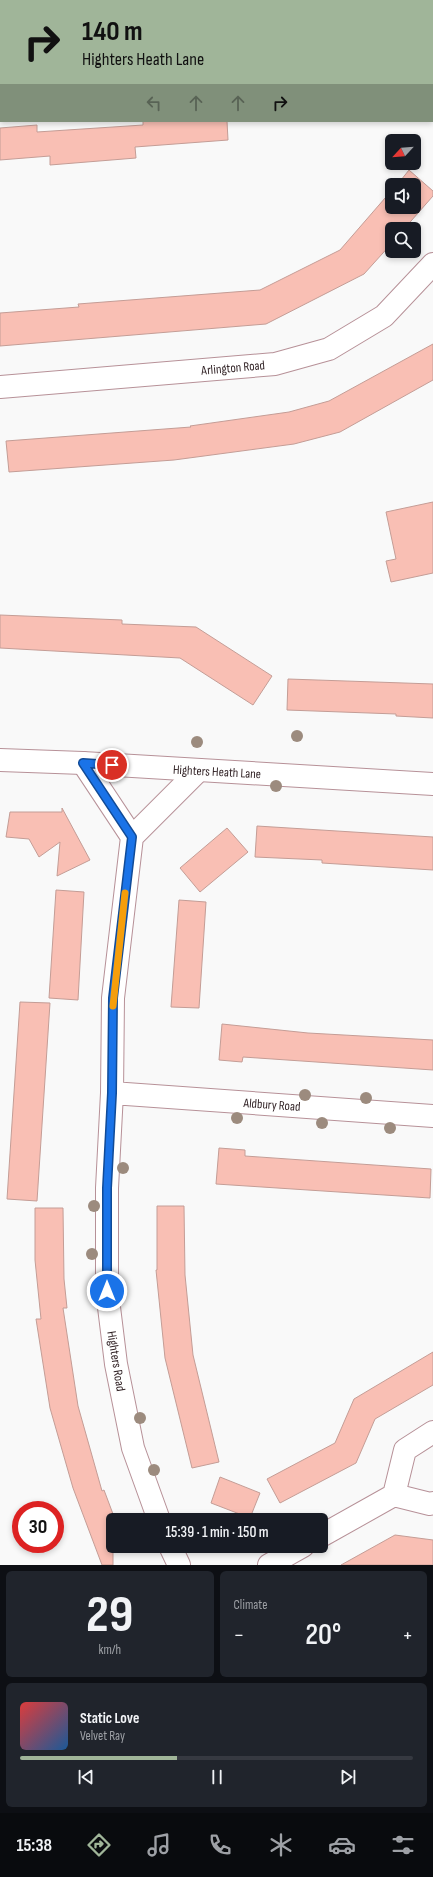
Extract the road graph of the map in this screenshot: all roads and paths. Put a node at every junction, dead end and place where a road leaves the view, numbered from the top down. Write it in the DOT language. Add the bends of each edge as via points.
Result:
graph roads {
  1 [pos="433,264"];
  2 [pos="0,387"];
  3 [pos="0,760"];
  4 [pos="83,763"];
  5 [pos="199,770"];
  6 [pos="433,784"];
  7 [pos="132,837"];
  8 [pos="112,1093"];
  9 [pos="433,1116"];
  10 [pos="433,1432"];
  11 [pos="394,1495"];
  12 [pos="433,1503"];
  13 [pos="156,1513"];
  14 [pos="328,1532"];
  15 [pos="173,1553"];
  16 [pos="290,1553"];
  17 [pos="179,1565"];
  18 [pos="269,1565"];
  1 -- 2 [label="street, Arlington Road" via="384,316 330,349 275,364"];
  3 -- 4 [label="street, Highters Heath Lane"];
  4 -- 5 [label="street, Highters Heath Lane"];
  4 -- 7 [label="street"];
  5 -- 6 [label="street, Highters Heath Lane"];
  5 -- 7 [label="street"];
  7 -- 8 [label="street, Highters Road" via="113,998"];
  8 -- 9 [label="street, Aldbury Road"];
  8 -- 13 [label="street, Highters Road" via="107,1188 107,1291 116,1364 133,1448"];
  10 -- 11 [label="street" via="405,1450"];
  11 -- 12 [label="street"];
  11 -- 14 [label="street"];
  15 -- 17 [label="street"];
  16 -- 18 [label="street"];
}
